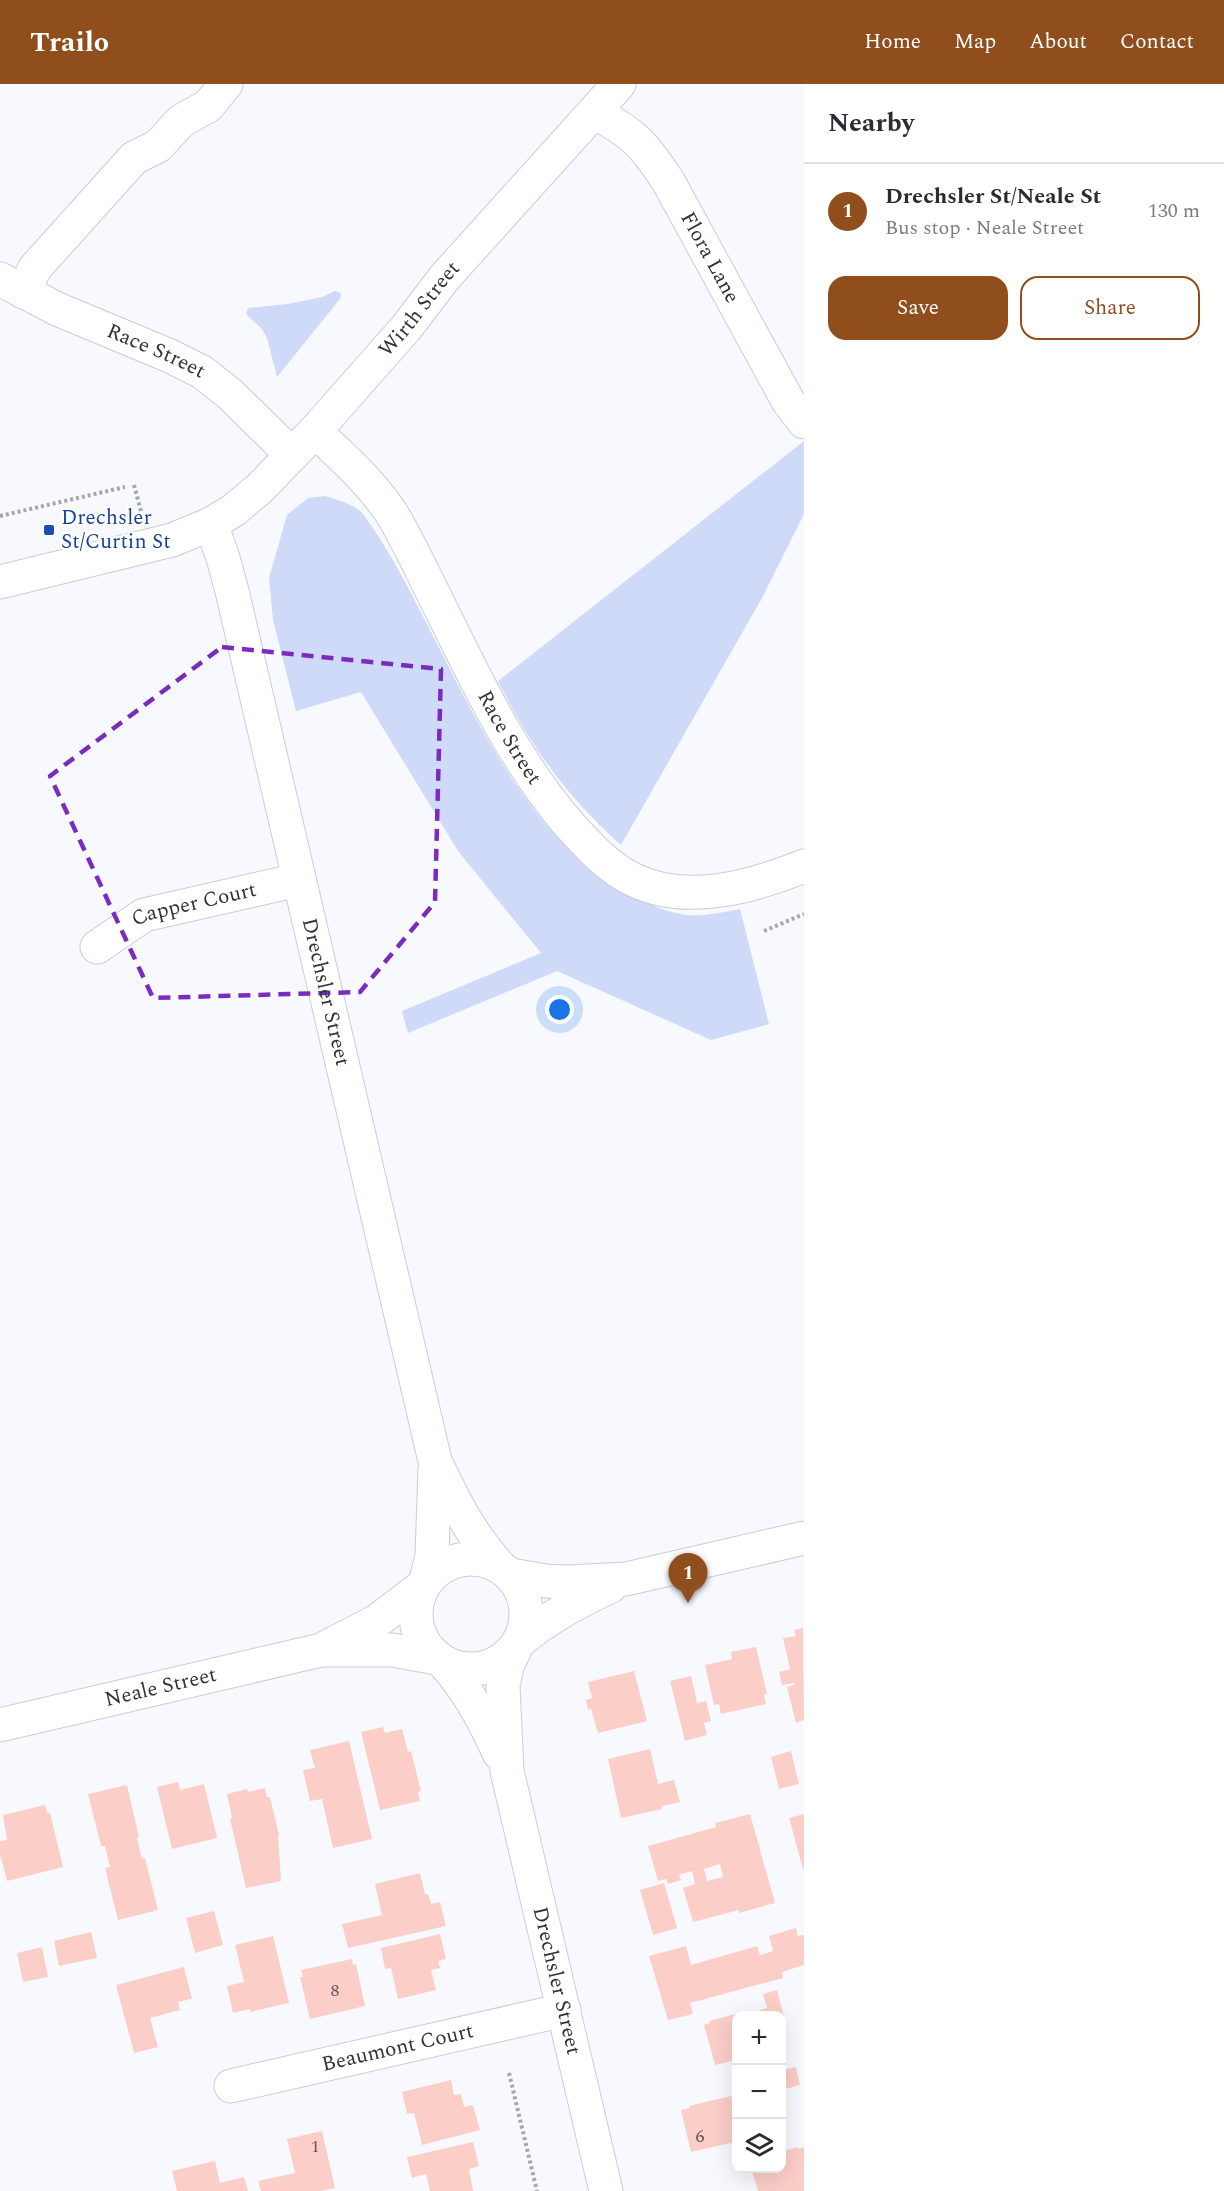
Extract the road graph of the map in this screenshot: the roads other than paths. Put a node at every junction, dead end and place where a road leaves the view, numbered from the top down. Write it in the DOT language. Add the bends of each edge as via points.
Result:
graph roads {
  1 [pos="226,84"];
  2 [pos="619,84"];
  3 [pos="594,112"];
  4 [pos="11,285"];
  5 [pos="804,422"];
  6 [pos="315,431"];
  7 [pos="292,456"];
  8 [pos="211,524"];
  9 [pos="0,582"];
  10 [pos="804,866"];
  11 [pos="298,880"];
  12 [pos="97,947"];
  13 [pos="435,1461"];
  14 [pos="804,1538"];
  15 [pos="505,1570"];
  16 [pos="626,1579"];
  17 [pos="424,1583"];
  18 [pos="518,1645"];
  19 [pos="321,1650"];
  20 [pos="441,1661"];
  21 [pos="0,1725"];
  22 [pos="507,1771"];
  23 [pos="564,2010"];
  24 [pos="231,2086"];
  25 [pos="606,2191"];
  1 -- 4 [label="street" via="208,106 181,121 158,146 134,158 35,268"];
  2 -- 3 [label="street, Wirth Street"];
  3 -- 5 [label="street, Flora Lane" via="624,129 654,159 788,401"];
  3 -- 6 [label="street, Wirth Street"];
  4 -- 7 [label="street, Race Street" via="202,372 230,394"];
  6 -- 7 [label="street, Wirth Street"];
  6 -- 10 [label="street, Race Street" via="363,477 392,515 521,760 588,846 633,879 686,892 711,892 748,884"];
  7 -- 8 [label="street, Wirth Street" via="234,510"];
  8 -- 9 [label="street, Wirth Street" via="172,540"];
  8 -- 11 [label="street, Drechsler Street" via="232,591"];
  11 -- 12 [label="street, Capper Court" via="144,915"];
  11 -- 13 [label="street, Drechsler Street"];
  13 -- 15 [label="street, Drechsler Street" via="465,1523"];
  13 -- 17 [label="street, Drechsler Street" via="432,1555"];
  14 -- 16 [label="street"];
  15 -- 16 [label="street" via="546,1581"];
  15 -- 17 [label="street" via="468,1558 452,1561"];
  15 -- 18 [label="street" via="520,1588 525,1602 527,1618"];
  16 -- 18 [label="street" via="563,1609"];
  17 -- 19 [label="street, Neale Street" via="377,1621"];
  17 -- 20 [label="street" via="415,1610 416,1626 422,1641"];
  18 -- 20 [label="street" via="506,1658 484,1668 460,1669"];
  18 -- 22 [label="street, Drechsler Street" via="507,1666 503,1686"];
  19 -- 20 [label="street, Neale Street" via="392,1650"];
  19 -- 21 [label="street, Neale Street"];
  20 -- 22 [label="street, Drechsler Street" via="477,1706"];
  22 -- 23 [label="street, Drechsler Street"];
  23 -- 24 [label="street, Beaumont Court"];
  23 -- 25 [label="street, Drechsler Street"];
}
